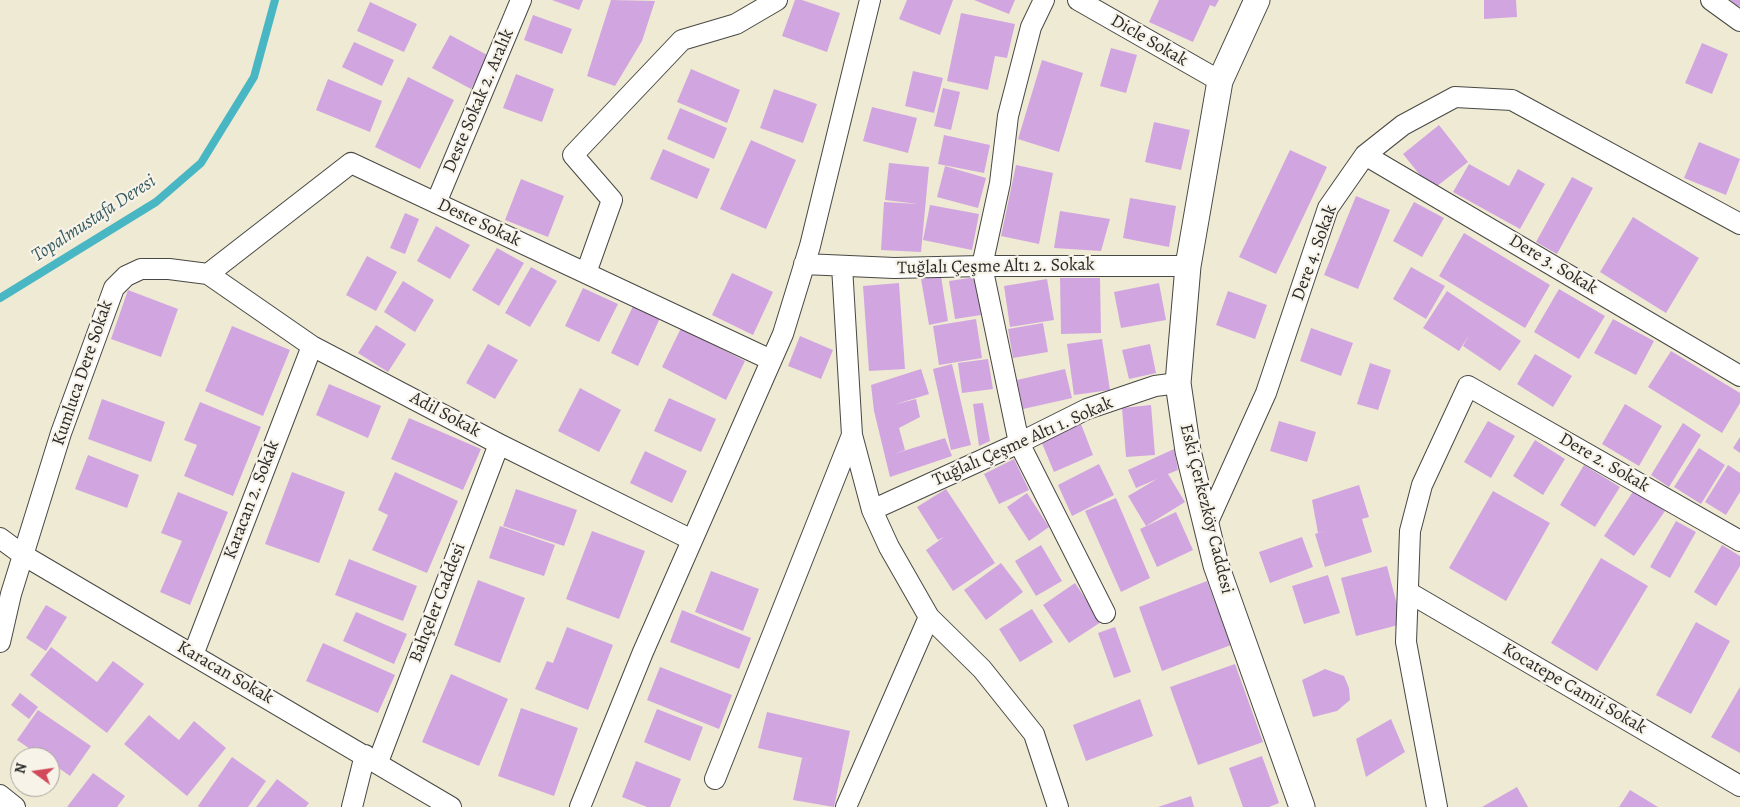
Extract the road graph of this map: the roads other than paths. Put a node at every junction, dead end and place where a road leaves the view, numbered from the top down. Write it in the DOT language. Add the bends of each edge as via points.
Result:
graph roads {
  1 [pos="521,0"];
  2 [pos="777,0"];
  3 [pos="870,0"];
  4 [pos="1044,0"];
  5 [pos="1078,0"];
  6 [pos="1257,0"];
  7 [pos="1711,0"];
  8 [pos="1740,21"];
  9 [pos="1220,81"];
  10 [pos="1365,155"];
  11 [pos="436,203"];
  12 [pos="1740,224"];
  13 [pos="804,264"];
  14 [pos="842,266"];
  15 [pos="982,266"];
  16 [pos="1188,266"];
  17 [pos="586,273"];
  18 [pos="208,274"];
  19 [pos="312,346"];
  20 [pos="771,360"];
  21 [pos="1740,376"];
  22 [pos="1178,382"];
  23 [pos="852,435"];
  24 [pos="1019,443"];
  25 [pos="499,444"];
  26 [pos="872,510"];
  27 [pos="1206,526"];
  28 [pos="0,538"];
  29 [pos="692,540"];
  30 [pos="1740,541"];
  31 [pos="23,555"];
  32 [pos="1408,592"];
  33 [pos="1105,613"];
  34 [pos="929,617"];
  35 [pos="0,642"];
  36 [pos="193,655"];
  37 [pos="371,758"];
  38 [pos="715,779"];
  39 [pos="1740,786"];
  40 [pos="0,795"];
  41 [pos="15,807"];
  42 [pos="352,807"];
  43 [pos="451,807"];
  44 [pos="580,807"];
  45 [pos="846,807"];
  46 [pos="1058,807"];
  47 [pos="1302,807"];
  48 [pos="1437,807"];
  1 -- 11 [label="street, Deste Sokak 2. Aralık"];
  2 -- 17 [label="street" via="736,24 682,40 573,156 612,200"];
  3 -- 13 [label="street"];
  4 -- 15 [label="street" via="1031,27 1008,116 1000,183"];
  5 -- 9 [label="street, Dicle Sokak"];
  6 -- 9 [label="street, Eski Çerkezköy Caddesi"];
  7 -- 8 [label="street"];
  9 -- 16 [label="street, Eski Çerkezköy Caddesi"];
  10 -- 12 [label="street, Dere 4. Sokak" via="1403,125 1456,97 1512,100"];
  10 -- 21 [label="street, Dere 3. Sokak"];
  10 -- 27 [label="street, Dere 4. Sokak" via="1328,208 1266,393"];
  11 -- 17 [label="street, Deste Sokak"];
  11 -- 18 [label="street, Deste Sokak" via="351,163"];
  13 -- 14 [label="street, Tuğlalı Çeşme Altı 2. Sokak"];
  13 -- 20 [label="street" via="783,334"];
  14 -- 15 [label="street, Tuğlalı Çeşme Altı 2. Sokak"];
  14 -- 23 [label="street"];
  15 -- 16 [label="street, Tuğlalı Çeşme Altı 2. Sokak"];
  15 -- 24 [label="street"];
  16 -- 22 [label="street, Eski Çerkezköy Caddesi"];
  17 -- 20 [label="street, Deste Sokak"];
  18 -- 19 [label="street, Adil Sokak"];
  18 -- 31 [label="street, Kumluca Dere Sokak" via="141,269 126,276 114,288 61,433"];
  19 -- 25 [label="street, Adil Sokak"];
  19 -- 36 [label="street, Karacan 2. Sokak"];
  20 -- 29 [label="street"];
  22 -- 24 [label="street, Tuğlalı Çeşme Altı 1. Sokak" via="1155,386 1087,409"];
  22 -- 27 [label="street, Eski Çerkezköy Caddesi" via="1188,451"];
  23 -- 26 [label="street"];
  23 -- 38 [label="street"];
  24 -- 26 [label="street, Tuğlalı Çeşme Altı 1. Sokak"];
  24 -- 33 [label="street"];
  25 -- 29 [label="street, Adil Sokak"];
  25 -- 37 [label="street, Bahçeler Caddesi"];
  26 -- 34 [label="street"];
  27 -- 47 [label="street, Eski Çerkezköy Caddesi" via="1216,565"];
  28 -- 31 [label="street, Karacan Sokak"];
  29 -- 44 [label="street"];
  30 -- 32 [label="street, Dere 2. Sokak" via="1468,386 1422,485 1410,532"];
  31 -- 35 [label="street, Kumluca Dere Sokak"];
  31 -- 36 [label="street, Karacan Sokak"];
  32 -- 39 [label="street, Kocatepe Camii Sokak"];
  32 -- 48 [label="street" via="1406,642"];
  34 -- 45 [label="street"];
  34 -- 46 [label="street" via="982,669 1034,734"];
  36 -- 37 [label="street, Karacan Sokak"];
  37 -- 42 [label="street, Bahçeler Caddesi"];
  37 -- 43 [label="street, Karacan Sokak"];
  40 -- 41 [label="street"];
}
